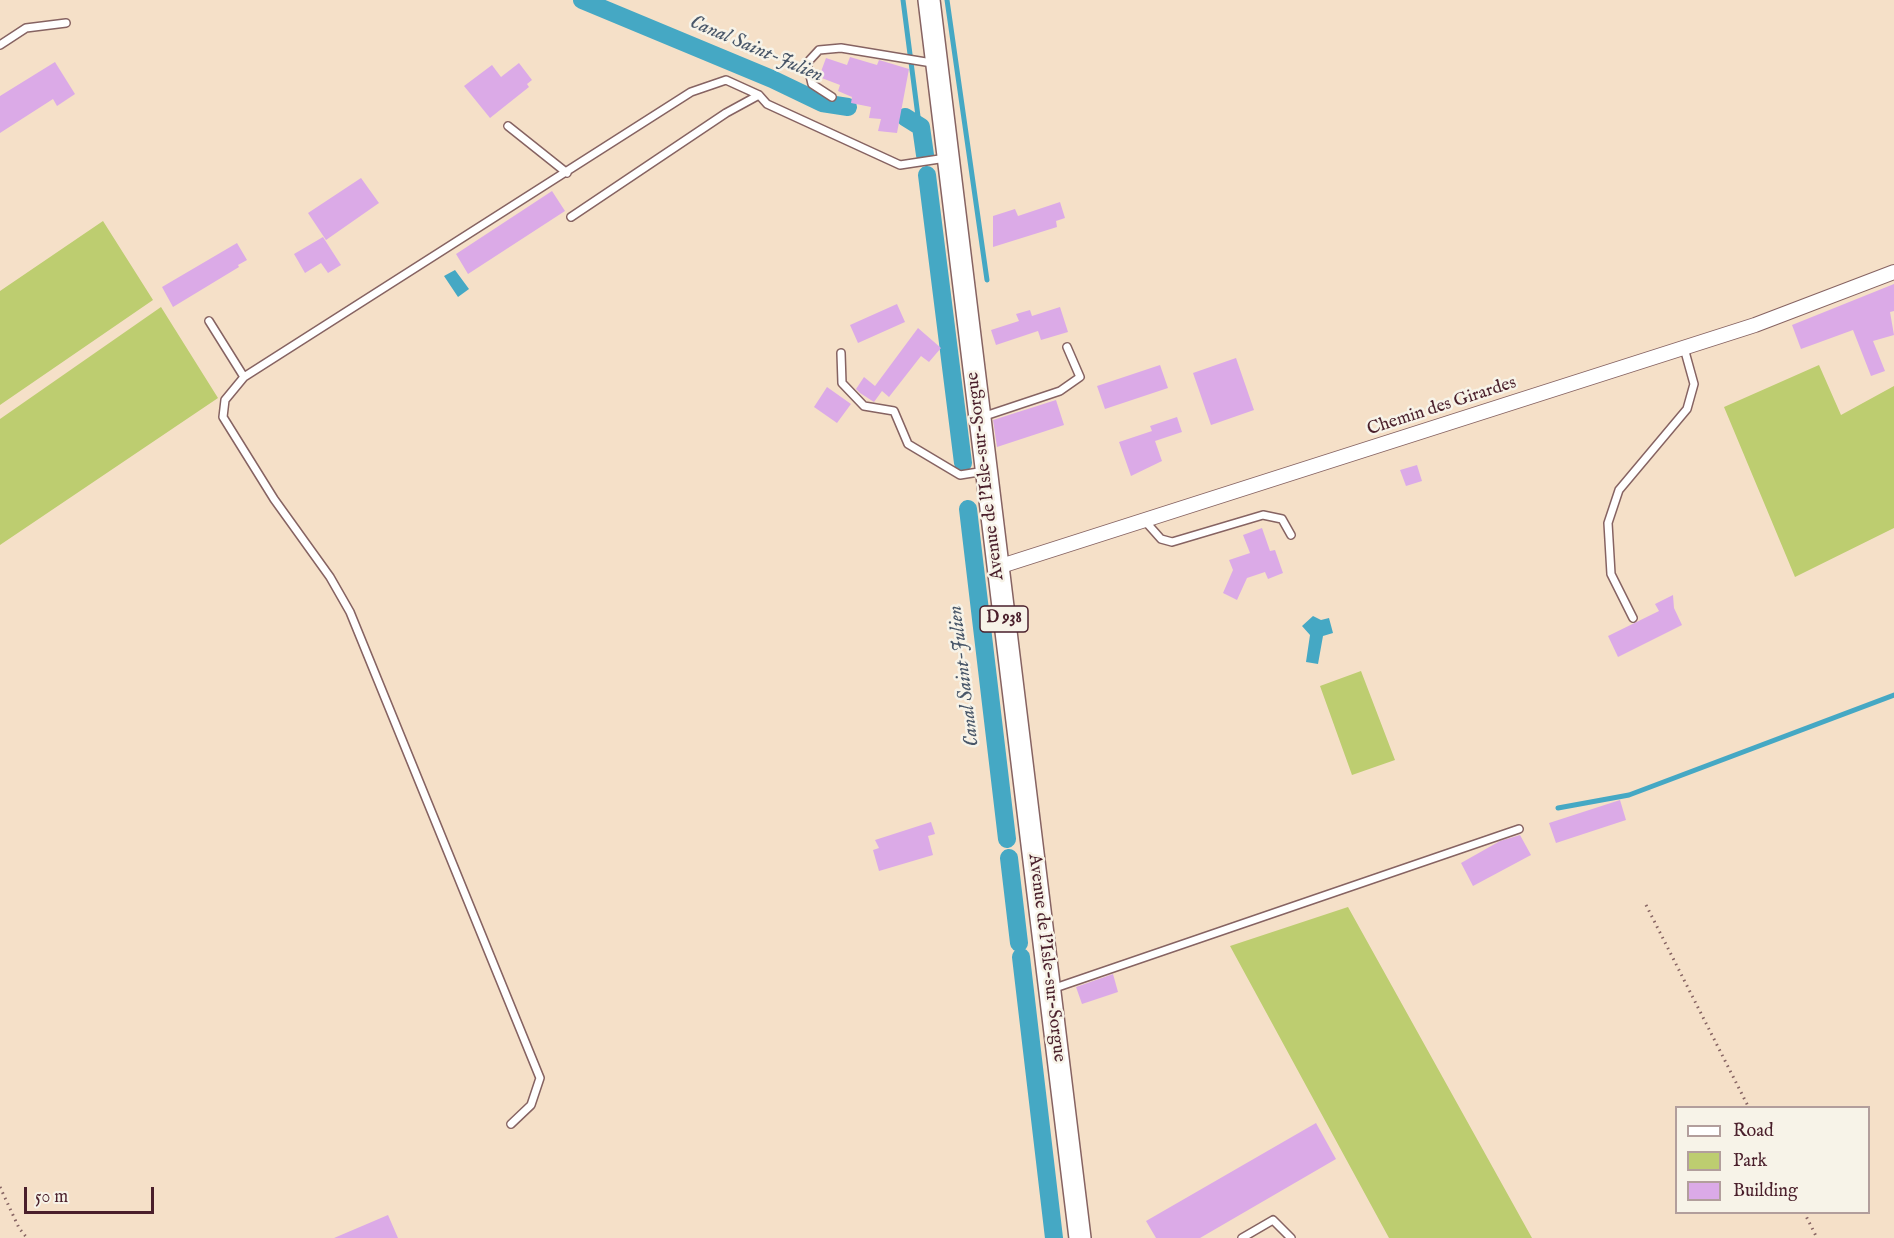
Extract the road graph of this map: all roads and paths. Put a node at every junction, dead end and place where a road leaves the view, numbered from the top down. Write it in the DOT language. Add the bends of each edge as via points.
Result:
graph roads {
  1 [pos="929,0"];
  2 [pos="66,23"];
  3 [pos="0,45"];
  4 [pos="937,64"];
  5 [pos="759,95"];
  6 [pos="832,97"];
  7 [pos="508,126"];
  8 [pos="947,158"];
  9 [pos="567,172"];
  10 [pos="571,217"];
  11 [pos="1894,272"];
  12 [pos="209,321"];
  13 [pos="1067,347"];
  14 [pos="1684,348"];
  15 [pos="841,353"];
  16 [pos="244,377"];
  17 [pos="980,417"];
  18 [pos="986,471"];
  19 [pos="1145,521"];
  20 [pos="1292,535"];
  21 [pos="998,567"];
  22 [pos="1634,618"];
  23 [pos="1519,829"];
  24 [pos="1646,905"];
  25 [pos="1050,990"];
  26 [pos="1748,1106"];
  27 [pos="512,1124"];
  28 [pos="0,1187"];
  29 [pos="1805,1214"];
  30 [pos="27,1238"];
  31 [pos="1080,1238"];
  32 [pos="1242,1238"];
  33 [pos="1291,1238"];
  34 [pos="1817,1238"];
  1 -- 4 [label="main road, Avenue de l'Isle-sur-Sorgue / D 938"];
  2 -- 3 [label="lane" via="26,28"];
  4 -- 6 [label="lane" via="841,48 819,50 807,63 812,84"];
  4 -- 8 [label="main road, Avenue de l'Isle-sur-Sorgue / D 938"];
  5 -- 8 [label="lane" via="767,104 900,165"];
  5 -- 9 [label="lane" via="726,81 691,92"];
  5 -- 10 [label="lane"];
  7 -- 9 [label="lane"];
  8 -- 17 [label="main road, Avenue de l'Isle-sur-Sorgue / D 938"];
  9 -- 16 [label="lane"];
  11 -- 14 [label="street, Chemin des Girardes"];
  12 -- 16 [label="lane"];
  13 -- 17 [label="lane" via="1080,377 1060,391"];
  14 -- 19 [label="street, Chemin des Girardes"];
  14 -- 22 [label="lane" via="1694,384 1687,409 1619,490 1608,523 1611,574"];
  15 -- 18 [label="lane" via="842,382 864,406 894,411 908,444 960,475"];
  16 -- 27 [label="lane" via="225,400 224,417 350,612 540,1078 531,1105"];
  17 -- 18 [label="main road, Avenue de l'Isle-sur-Sorgue / D 938"];
  18 -- 21 [label="main road, Avenue de l'Isle-sur-Sorgue / D 938"];
  19 -- 20 [label="lane" via="1161,539 1172,542 1263,515 1282,519"];
  19 -- 21 [label="street, Chemin des Girardes"];
  21 -- 25 [label="main road, Avenue de l'Isle-sur-Sorgue / D 938"];
  23 -- 25 [label="lane"];
  24 -- 26 [label="path"];
  25 -- 31 [label="main road, Avenue de l'Isle-sur-Sorgue / D 938"];
  28 -- 30 [label="path"];
  29 -- 34 [label="path"];
  32 -- 33 [label="lane" via="1273,1220"];
}
